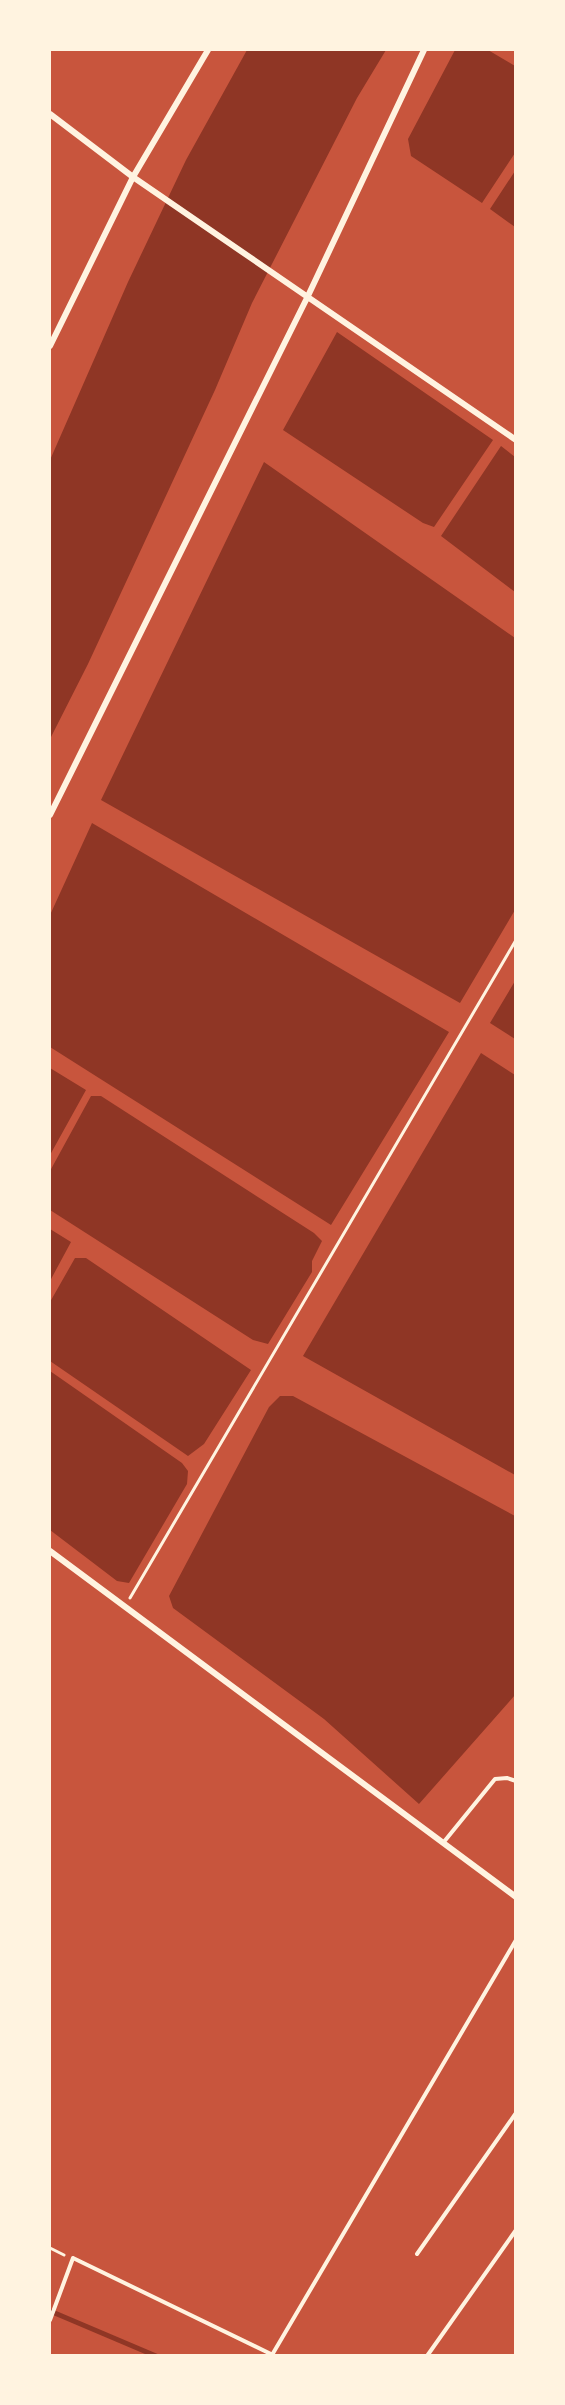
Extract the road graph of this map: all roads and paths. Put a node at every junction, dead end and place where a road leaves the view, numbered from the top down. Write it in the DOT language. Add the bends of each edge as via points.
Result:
graph roads {
  1 [pos="208,50"];
  2 [pos="424,50"];
  3 [pos="50,114"];
  4 [pos="133,177"];
  5 [pos="307,298"];
  6 [pos="50,346"];
  7 [pos="516,440"];
  8 [pos="50,815"];
  9 [pos="516,940"];
  10 [pos="50,1551"];
  11 [pos="125,1607"];
  12 [pos="516,1781"];
  13 [pos="443,1844"];
  14 [pos="516,1897"];
  15 [pos="516,1940"];
  16 [pos="516,2113"];
  17 [pos="516,2230"];
  18 [pos="417,2254"];
  19 [pos="50,2320"];
  20 [pos="273,2355"];
  21 [pos="427,2355"];
  1 -- 4 [label="street"];
  2 -- 5 [label="street"];
  3 -- 4 [label="street"];
  4 -- 5 [label="street"];
  4 -- 6 [label="street"];
  5 -- 7 [label="street"];
  5 -- 8 [label="street"];
  9 -- 11 [label="path"];
  10 -- 11 [label="street"];
  11 -- 13 [label="street"];
  12 -- 13 [label="lane" via="495,1779"];
  13 -- 14 [label="street"];
  15 -- 20 [label="lane"];
  16 -- 18 [label="lane"];
  17 -- 21 [label="lane"];
  19 -- 20 [label="lane" via="73,2258"];
}
